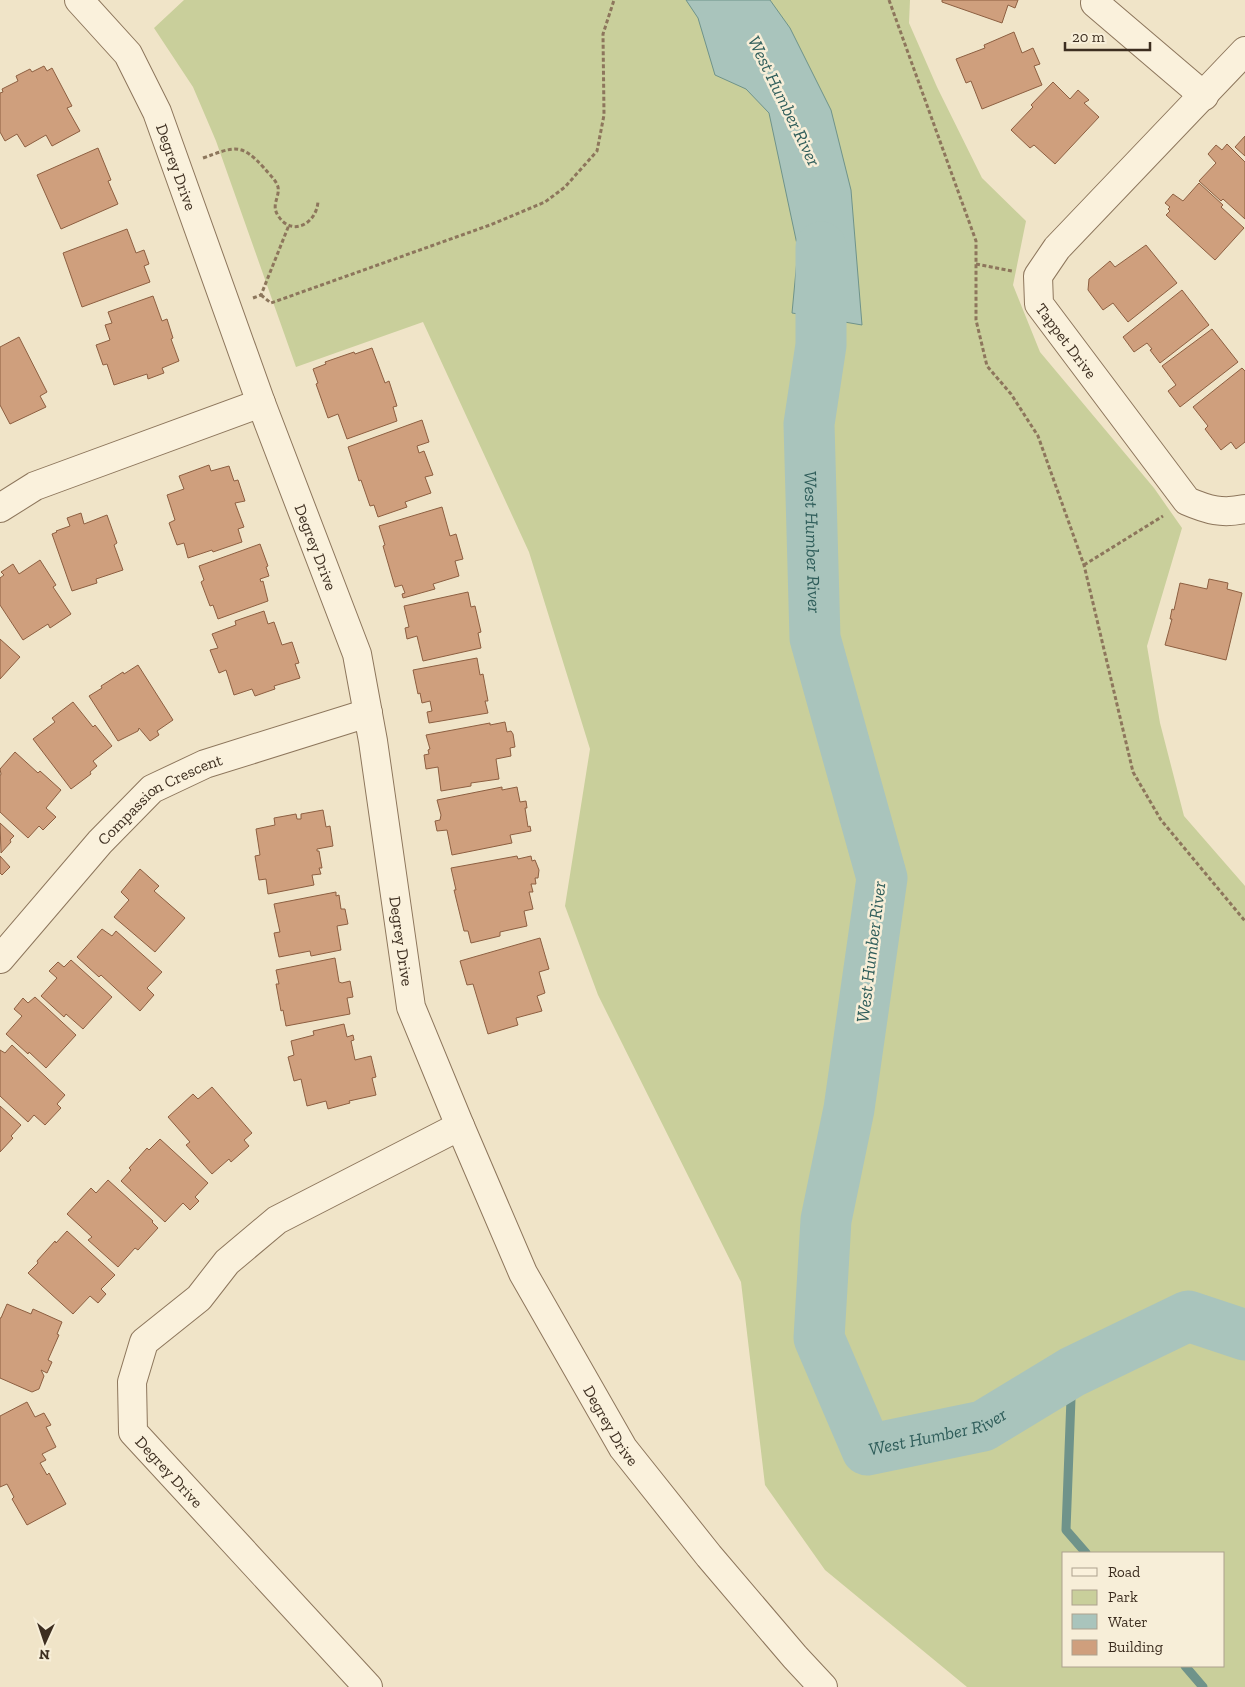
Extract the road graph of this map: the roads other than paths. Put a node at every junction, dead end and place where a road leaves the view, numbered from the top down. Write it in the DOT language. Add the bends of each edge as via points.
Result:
graph roads {
  1 [pos="79,0"];
  2 [pos="1095,3"];
  3 [pos="1245,51"];
  4 [pos="1204,96"];
  5 [pos="261,403"];
  6 [pos="0,508"];
  7 [pos="1245,509"];
  8 [pos="368,713"];
  9 [pos="0,959"];
  10 [pos="460,1126"];
  11 [pos="368,1687"];
  12 [pos="823,1687"];
  1 -- 5 [label="street, Degrey Drive" via="128,54 157,112"];
  2 -- 4 [label="street"];
  3 -- 4 [label="street"];
  4 -- 7 [label="street, Tappet Drive" via="1057,248 1038,276 1039,304 1186,501 1208,510 1230,512"];
  5 -- 6 [label="street" via="35,486"];
  5 -- 8 [label="street, Degrey Drive" via="357,654"];
  8 -- 9 [label="street, Compassion Crescent" via="204,764 152,789 100,842"];
  8 -- 10 [label="street, Degrey Drive" via="411,1007"];
  10 -- 11 [label="street, Degrey Drive" via="277,1220 227,1262 199,1298 144,1342 132,1382 133,1432"];
  10 -- 12 [label="street, Degrey Drive" via="523,1274 623,1448 709,1556"];
}
